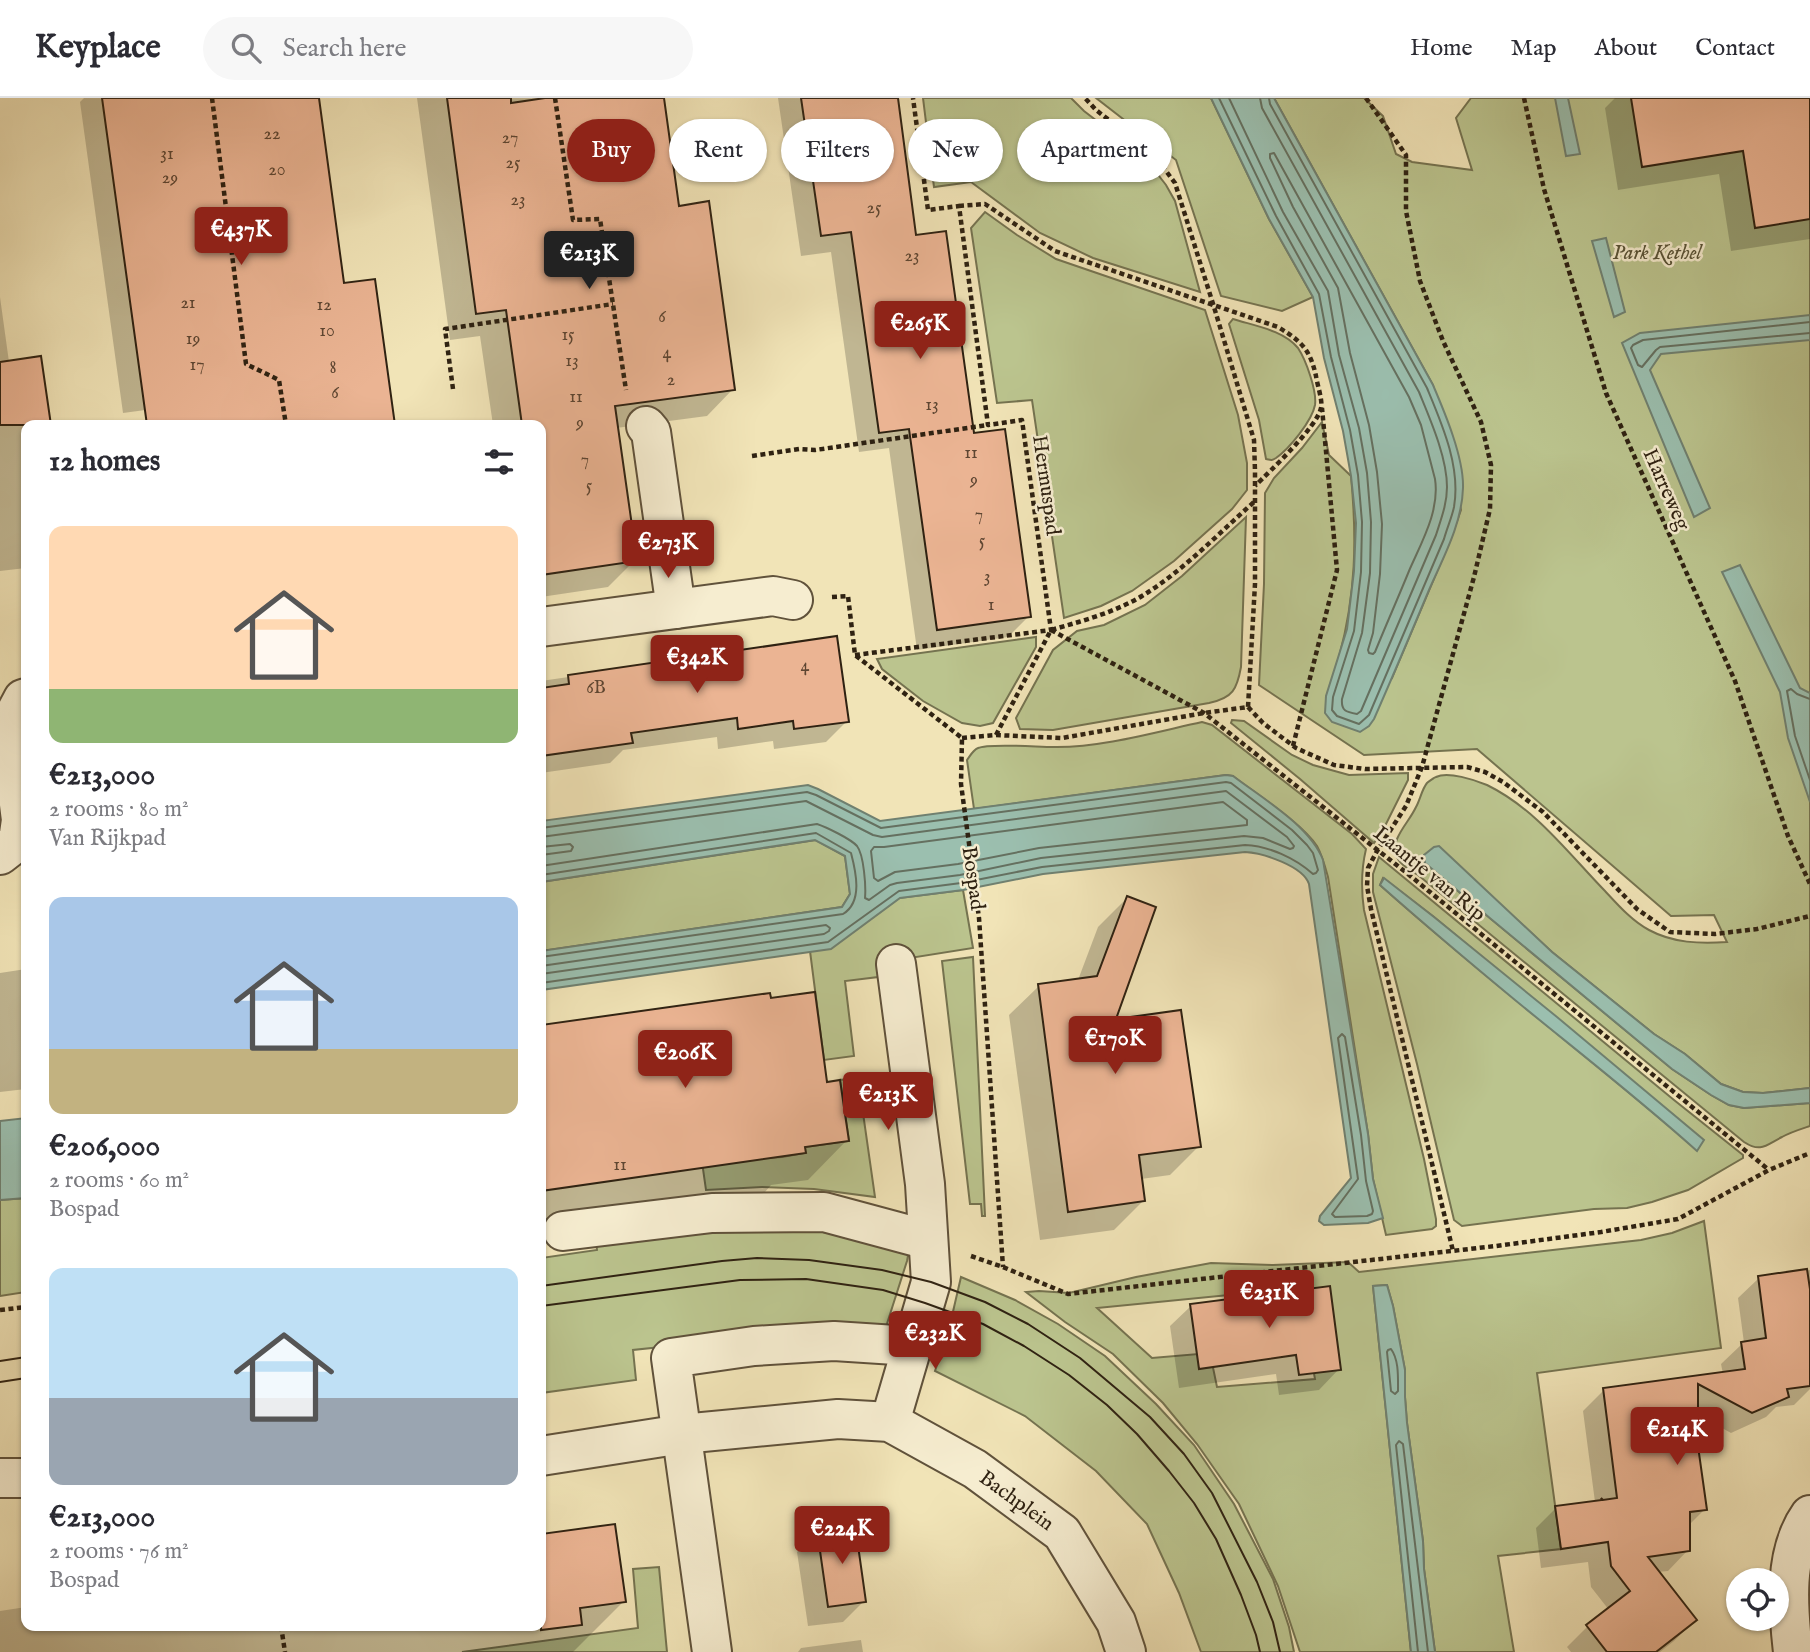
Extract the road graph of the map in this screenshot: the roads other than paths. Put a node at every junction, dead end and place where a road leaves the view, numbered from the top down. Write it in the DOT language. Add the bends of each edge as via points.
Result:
graph roads {
  1 [pos="646,426"];
  2 [pos="793,600"];
  3 [pos="676,609"];
  4 [pos="546,626"];
  5 [pos="21,703"];
  6 [pos="21,820"];
  7 [pos="21,820"];
  8 [pos="0,855"];
  9 [pos="896,964"];
  10 [pos="563,1231"];
  11 [pos="928,1240"];
  12 [pos="911,1346"];
  13 [pos="890,1422"];
  14 [pos="682,1434"];
  15 [pos="546,1455"];
  16 [pos="21,1478"];
  17 [pos="0,1479"];
  18 [pos="1810,1515"];
  19 [pos="712,1652"];
  20 [pos="1126,1652"];
  21 [pos="1793,1652"];
  1 -- 3 [label="street"];
  2 -- 3 [label="street" via="774,596"];
  3 -- 4 [label="street"];
  5 -- 6 [label="street" via="9,725"];
  7 -- 8 [label="street" via="18,841"];
  9 -- 11 [label="street"];
  10 -- 11 [label="street" via="712,1213 824,1212"];
  11 -- 12 [label="street" via="931,1282"];
  12 -- 13 [label="street"];
  12 -- 14 [label="street" via="834,1341 671,1358"];
  13 -- 14 [label="street, Bachplein" via="838,1419"];
  13 -- 20 [label="street, Bachplein" via="975,1469 1062,1533 1116,1622"];
  14 -- 15 [label="street, Bachplein"];
  14 -- 19 [label="street"];
  16 -- 17 [label="street"];
  18 -- 21 [label="street" via="1791,1564 1788,1610"];
}
